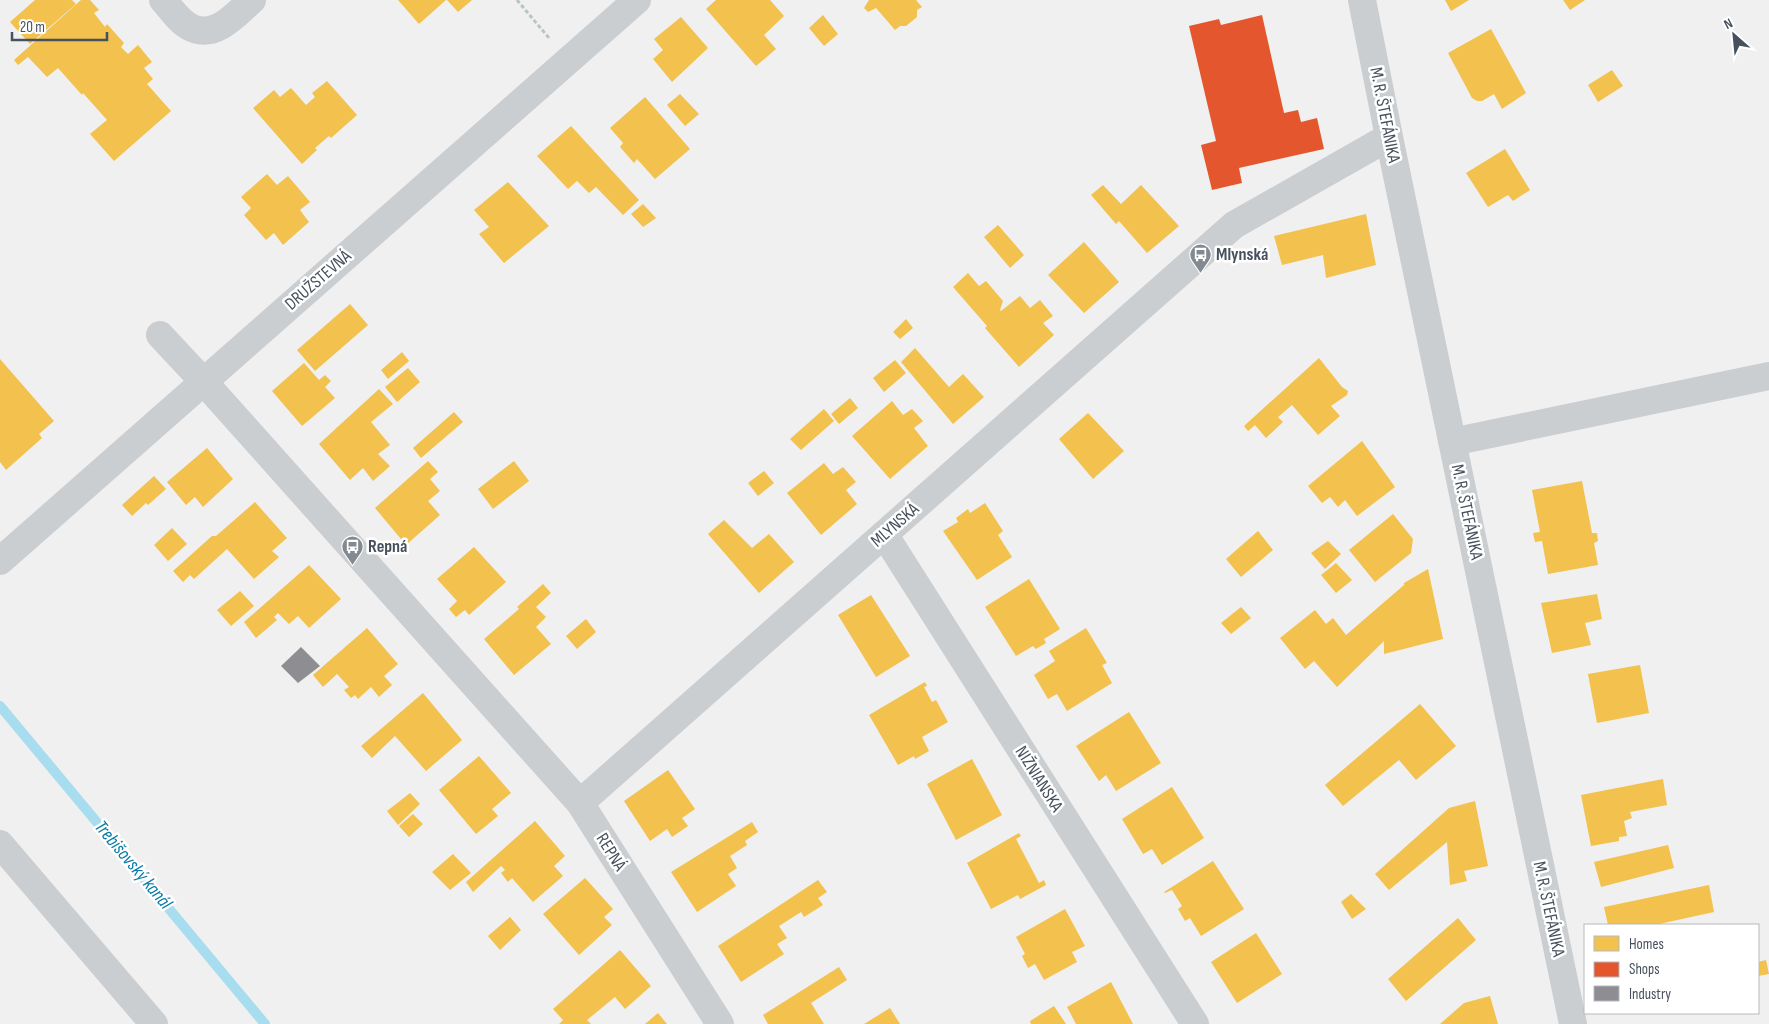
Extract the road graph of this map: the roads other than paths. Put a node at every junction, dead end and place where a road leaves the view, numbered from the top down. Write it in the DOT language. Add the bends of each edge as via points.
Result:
graph roads {
  1 [pos="163,0"];
  2 [pos="252,0"];
  3 [pos="637,0"];
  4 [pos="1362,0"];
  5 [pos="1389,137"];
  6 [pos="160,335"];
  7 [pos="1769,376"];
  8 [pos="203,381"];
  9 [pos="1452,442"];
  10 [pos="884,534"];
  11 [pos="0,561"];
  12 [pos="580,803"];
  13 [pos="0,844"];
  14 [pos="154,1024"];
  15 [pos="720,1024"];
  16 [pos="1195,1024"];
  17 [pos="1573,1024"];
  1 -- 2 [label="street" via="191,28 204,31 218,28"];
  3 -- 8 [label="street, DRUŽSTEVNÁ"];
  4 -- 5 [label="street, M. R. ŠTEFÁNIKA"];
  5 -- 9 [label="street, M. R. ŠTEFÁNIKA"];
  5 -- 10 [label="street, MLYNSKÁ" via="1234,225"];
  6 -- 8 [label="street, REPNÁ"];
  7 -- 9 [label="street"];
  8 -- 11 [label="street, DRUŽSTEVNÁ"];
  8 -- 12 [label="street, REPNÁ"];
  9 -- 17 [label="street, M. R. ŠTEFÁNIKA"];
  10 -- 12 [label="street, MLYNSKÁ"];
  10 -- 16 [label="street, NIŽNIANSKA"];
  12 -- 15 [label="street, REPNÁ"];
  13 -- 14 [label="street"];
}
